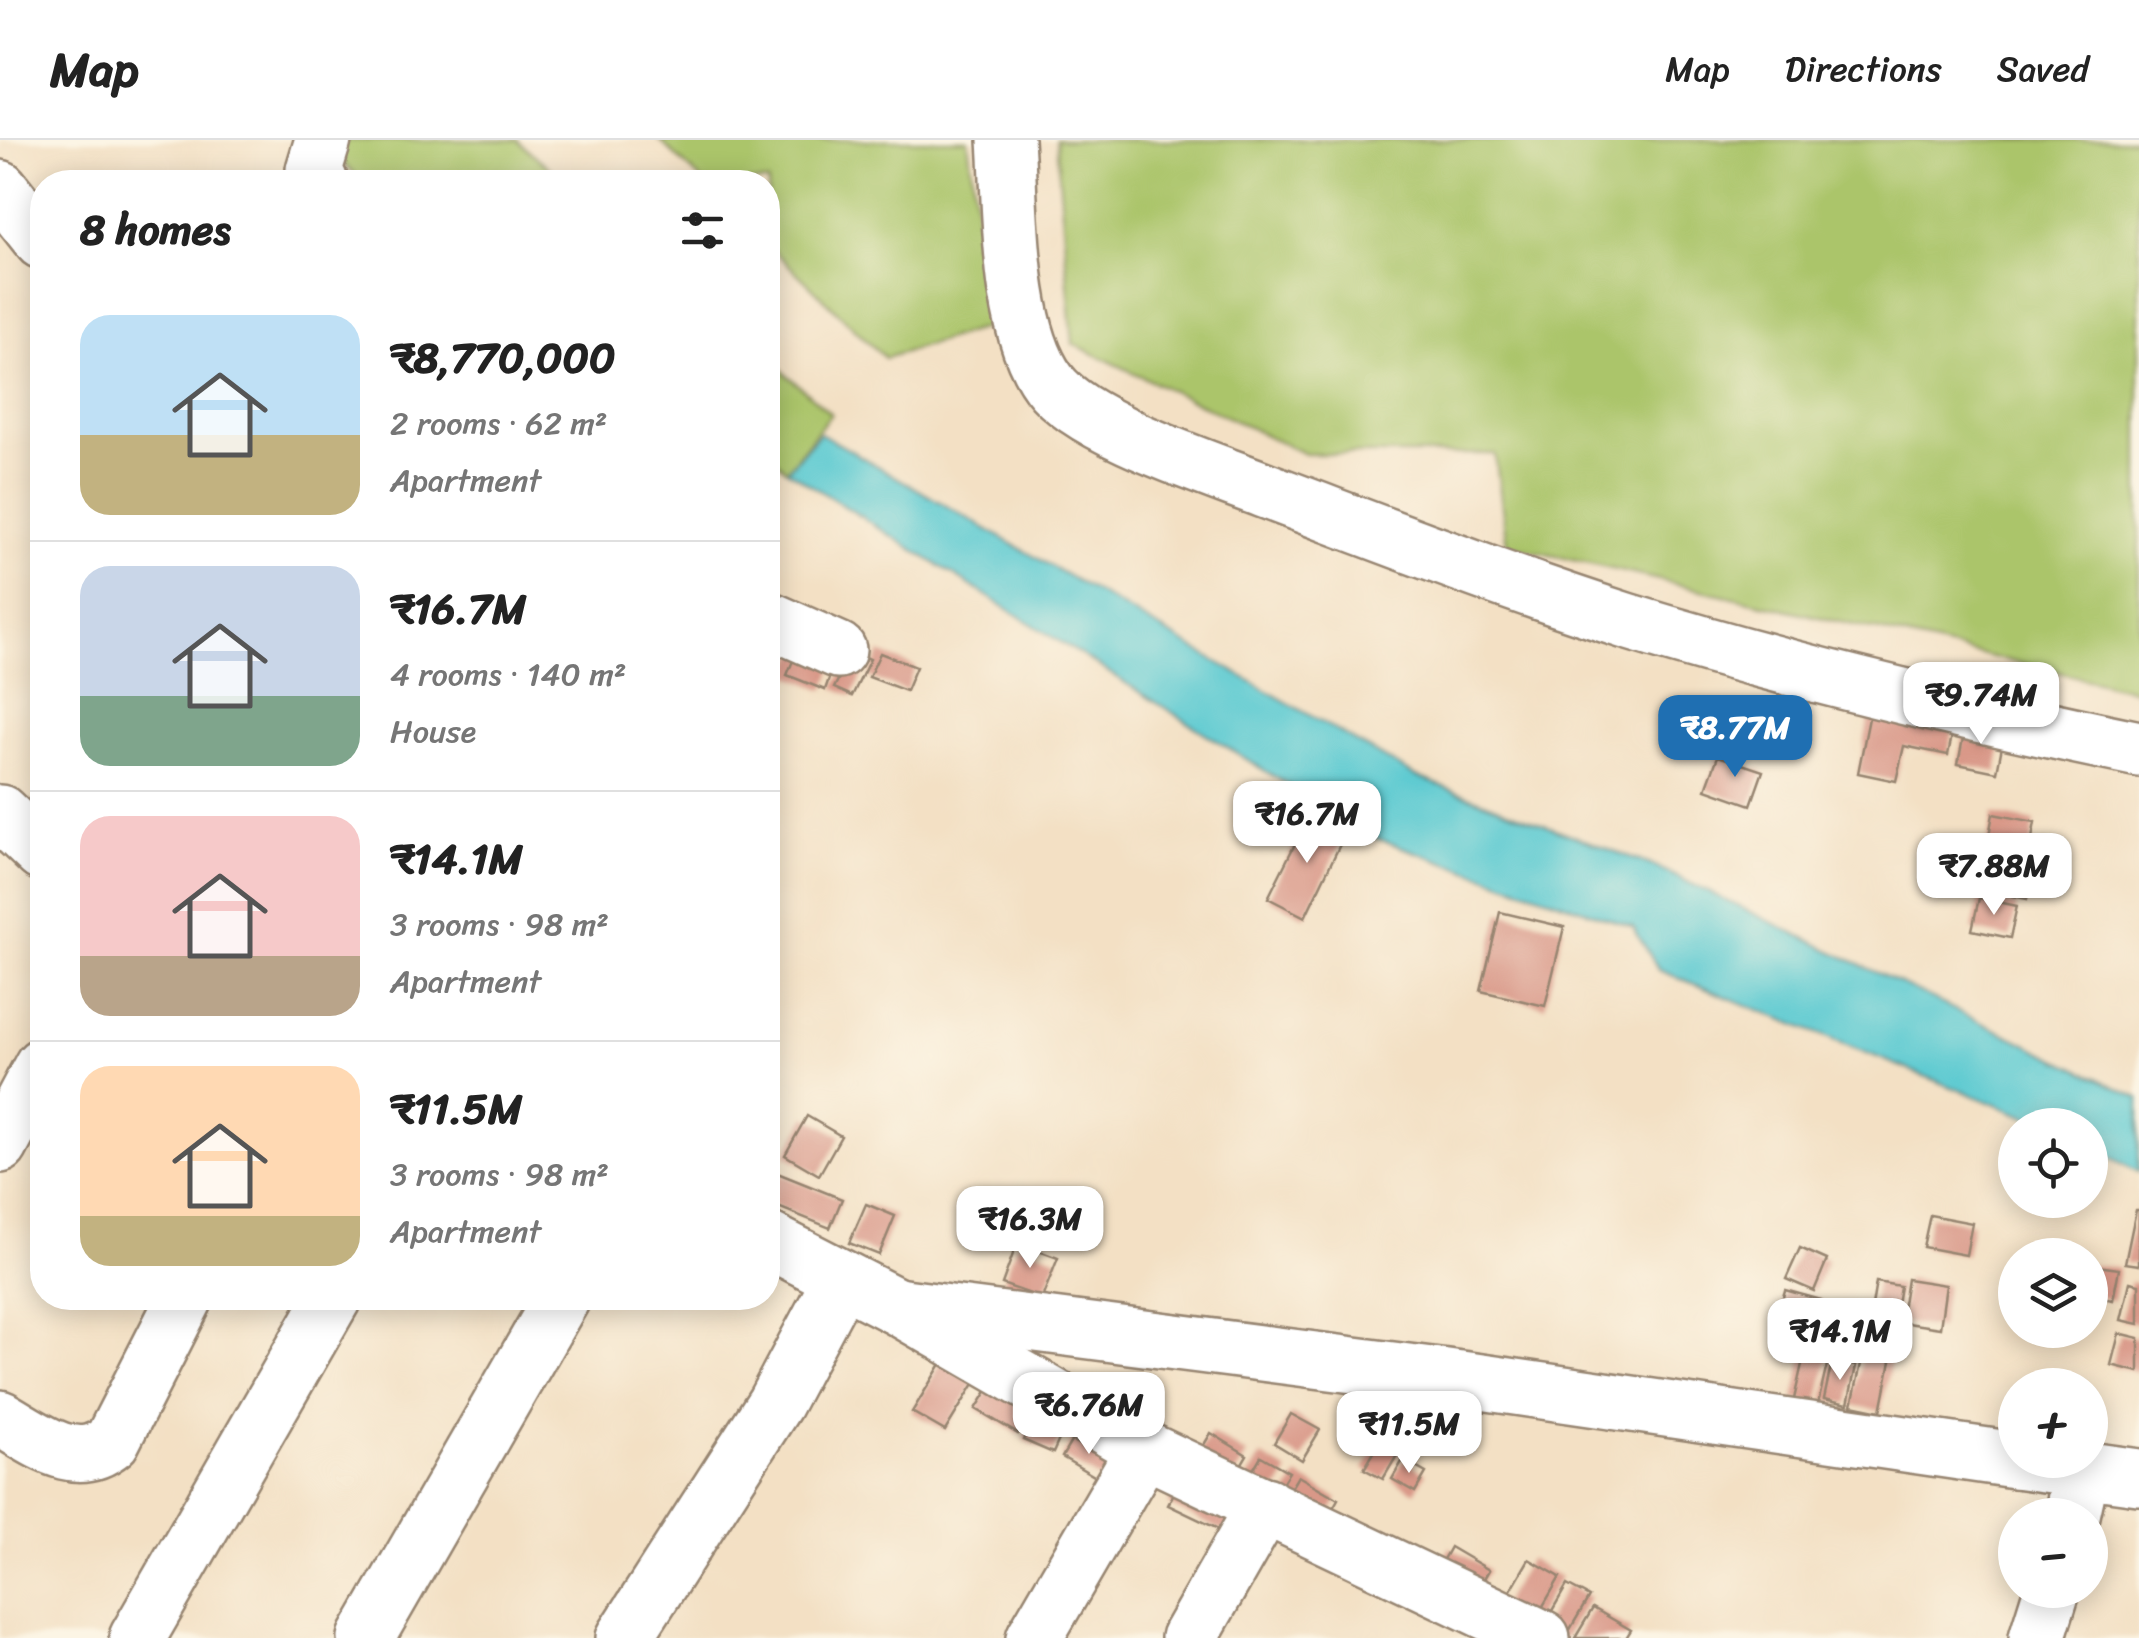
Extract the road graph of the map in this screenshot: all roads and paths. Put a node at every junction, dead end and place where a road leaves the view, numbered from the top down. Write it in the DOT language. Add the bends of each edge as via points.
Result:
graph roads {
  1 [pos="1006,140"];
  2 [pos="0,188"];
  3 [pos="30,226"];
  4 [pos="780,624"];
  5 [pos="838,650"];
  6 [pos="2139,749"];
  7 [pos="0,813"];
  8 [pos="30,842"];
  9 [pos="30,1088"];
  10 [pos="0,1144"];
  11 [pos="780,1246"];
  12 [pos="841,1279"];
  13 [pos="896,1306"];
  14 [pos="178,1310"];
  15 [pos="325,1310"];
  16 [pos="555,1310"];
  17 [pos="0,1418"];
  18 [pos="1144,1448"];
  19 [pos="1998,1457"];
  20 [pos="2139,1477"];
  21 [pos="2050,1478"];
  22 [pos="2077,1492"];
  23 [pos="1265,1504"];
  24 [pos="2046,1608"];
  25 [pos="1461,1620"];
  26 [pos="137,1638"];
  27 [pos="366,1638"];
  28 [pos="624,1638"];
  29 [pos="1034,1638"];
  30 [pos="1190,1638"];
  31 [pos="1542,1638"];
  32 [pos="2037,1638"];
  1 -- 6 [label="street" via="1026,332 1049,384 1096,419 1380,534 1626,620 1936,707"];
  2 -- 3 [label="street"];
  4 -- 5 [label="street"];
  7 -- 8 [label="street"];
  9 -- 10 [label="street"];
  11 -- 12 [label="street"];
  12 -- 13 [label="street"];
  12 -- 28 [label="street" via="776,1403"];
  13 -- 18 [label="street"];
  13 -- 19 [label="street" via="1447,1376"];
  14 -- 17 [label="street" via="112,1440 96,1454 74,1456"];
  15 -- 26 [label="street"];
  16 -- 27 [label="street"];
  18 -- 23 [label="street"];
  18 -- 29 [label="street"];
  20 -- 22 [label="street"];
  21 -- 22 [label="street"];
  23 -- 25 [label="street"];
  23 -- 30 [label="street"];
  24 -- 32 [label="street"];
  25 -- 31 [label="street"];
}
